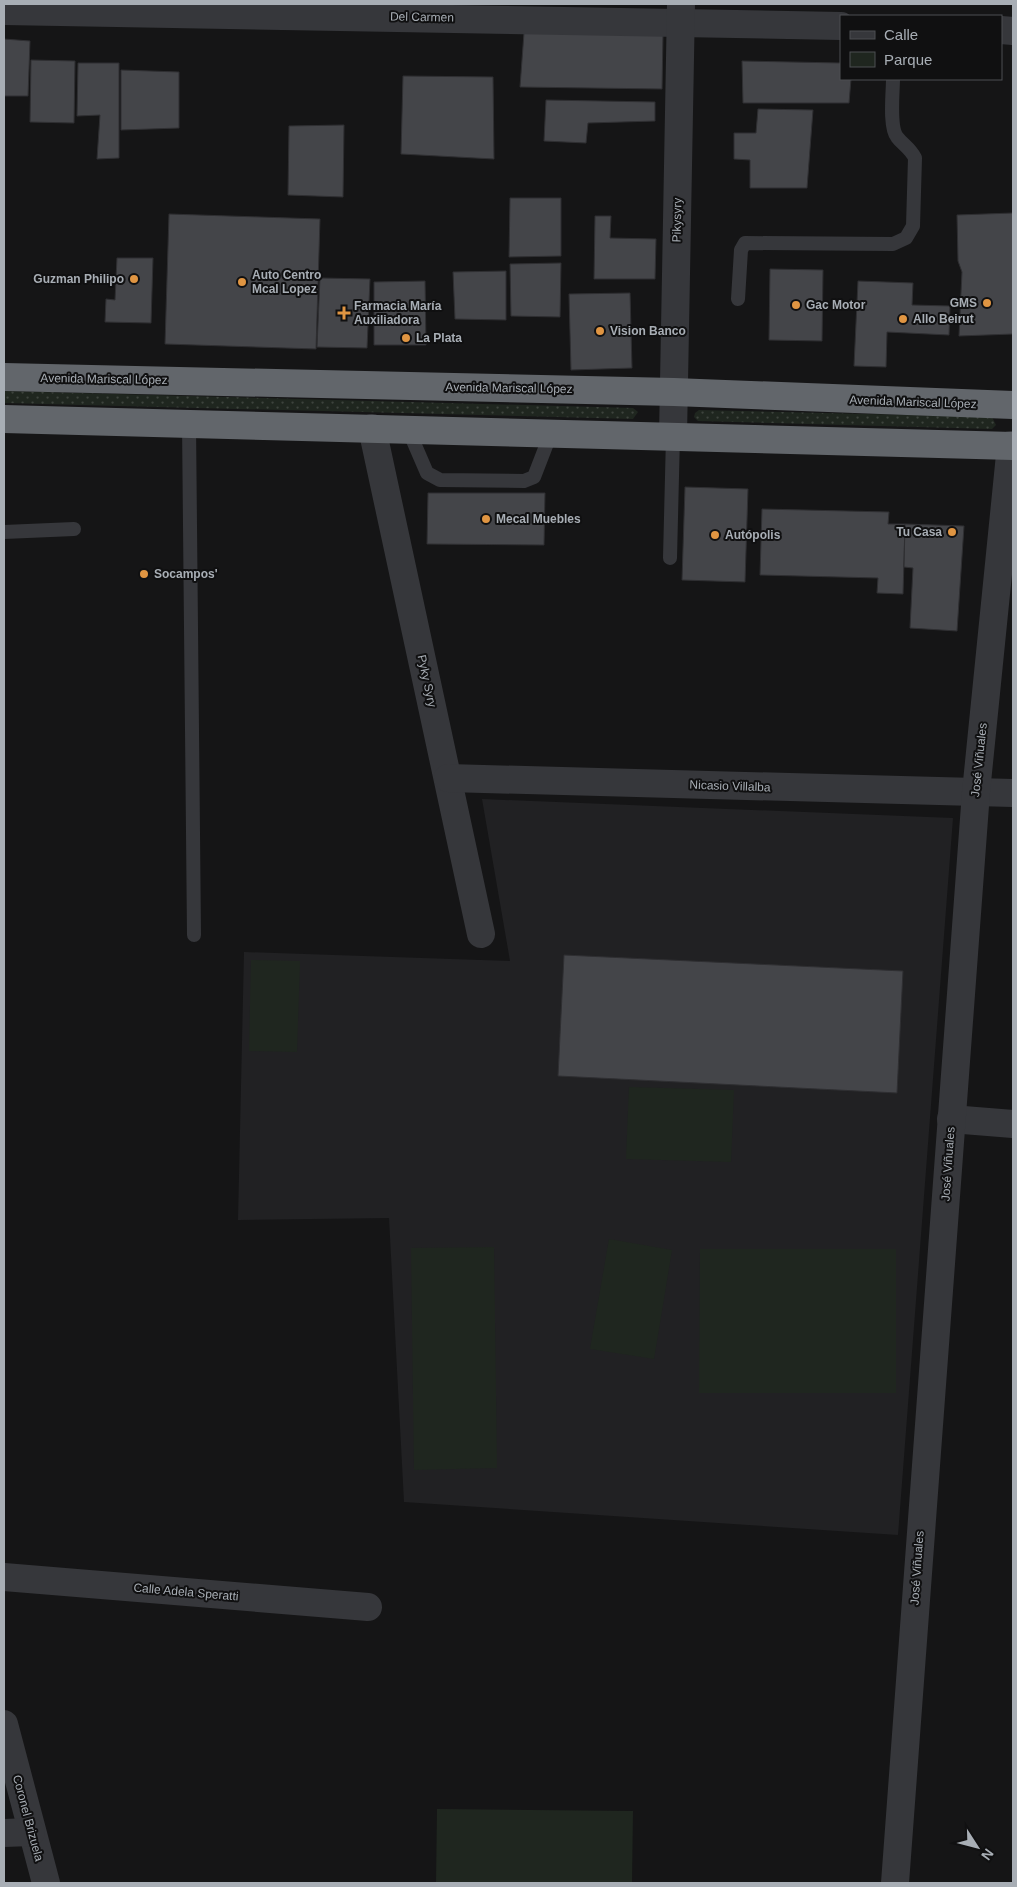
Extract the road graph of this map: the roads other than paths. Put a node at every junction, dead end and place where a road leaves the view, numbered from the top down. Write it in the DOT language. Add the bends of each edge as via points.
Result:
graph roads {
  1 [pos="4,11"];
  2 [pos="681,13"];
  3 [pos="840,26"];
  4 [pos="892,80"];
  5 [pos="738,299"];
  6 [pos="4,376"];
  7 [pos="674,392"];
  8 [pos="1013,406"];
  9 [pos="4,419"];
  10 [pos="189,423"];
  11 [pos="372,428"];
  12 [pos="408,429"];
  13 [pos="552,433"];
  14 [pos="673,436"];
  15 [pos="1012,446"];
  16 [pos="74,529"];
  17 [pos="4,532"];
  18 [pos="670,558"];
  19 [pos="1005,581"];
  20 [pos="448,778"];
  21 [pos="976,792"];
  22 [pos="1013,793"];
  23 [pos="481,934"];
  24 [pos="194,935"];
  25 [pos="951,1119"];
  26 [pos="1013,1124"];
  27 [pos="4,1577"];
  28 [pos="368,1606"];
  29 [pos="4,1724"];
  30 [pos="31,1832"];
  31 [pos="4,1833"];
  32 [pos="46,1883"];
  33 [pos="894,1883"];
  1 -- 2 [label="street, Del Carmen"];
  2 -- 3 [label="street, Del Carmen"];
  2 -- 7 [label="street, Pikysyry"];
  4 -- 5 [label="lane" via="893,126 896,136 910,149 914,158 913,226 906,238 893,244 746,243 741,250"];
  6 -- 7 [label="highway, Avenida Mariscal López"];
  7 -- 8 [label="highway, Avenida Mariscal López"];
  7 -- 14 [label="street, Pikysyry"];
  9 -- 10 [label="highway"];
  10 -- 11 [label="highway"];
  10 -- 24 [label="lane"];
  11 -- 12 [label="highway"];
  11 -- 20 [label="street, Pyky Syry"];
  12 -- 13 [label="highway"];
  12 -- 13 [label="lane" via="427,473 440,480 524,481 534,477"];
  13 -- 14 [label="highway"];
  14 -- 15 [label="highway"];
  14 -- 18 [label="lane"];
  15 -- 19 [label="street, José Viñuales"];
  16 -- 17 [label="lane"];
  19 -- 21 [label="street, José Viñuales"];
  20 -- 21 [label="street, Nicasio Villalba"];
  20 -- 23 [label="street, Pyky Syry"];
  21 -- 22 [label="street, Nicasio Villalba"];
  21 -- 25 [label="street, José Viñuales"];
  25 -- 26 [label="street"];
  25 -- 33 [label="street, José Viñuales"];
  27 -- 28 [label="street, Calle Adela Speratti"];
  29 -- 30 [label="street, Coronel Brizuela"];
  30 -- 31 [label="street"];
  30 -- 32 [label="street, Coronel Brizuela"];
}
